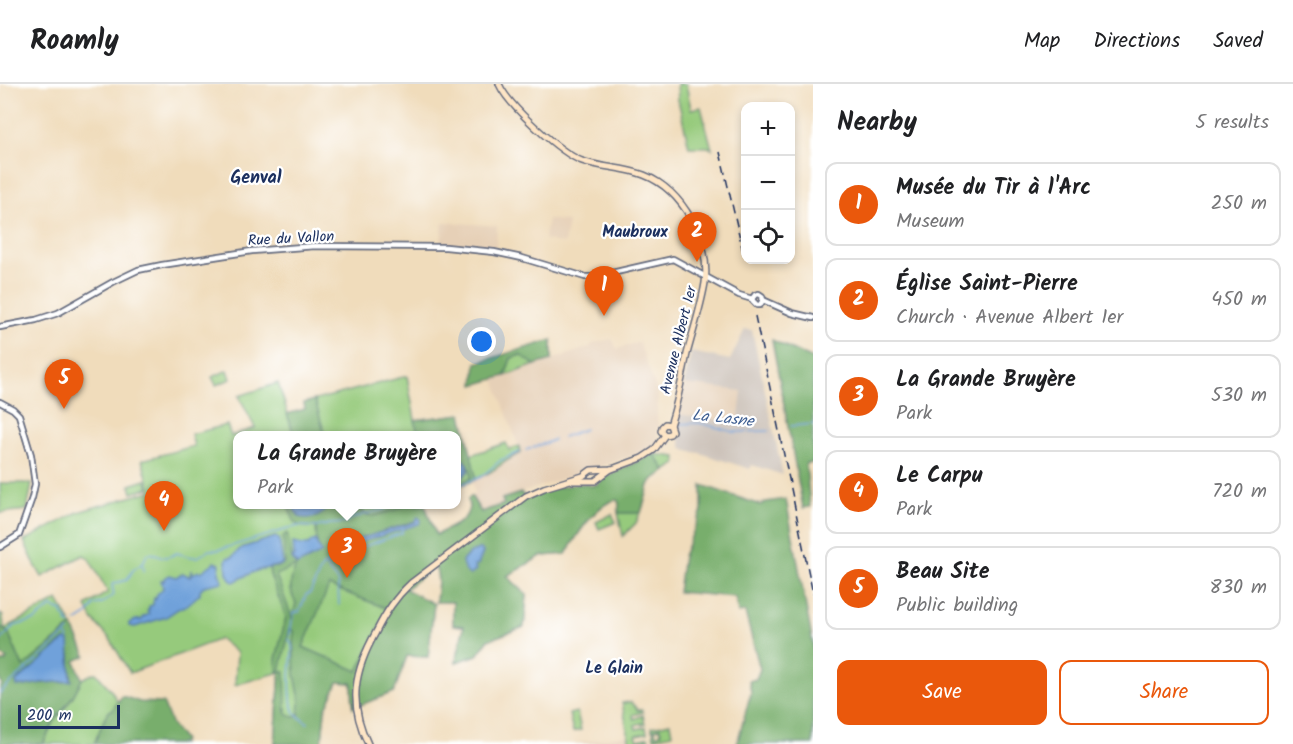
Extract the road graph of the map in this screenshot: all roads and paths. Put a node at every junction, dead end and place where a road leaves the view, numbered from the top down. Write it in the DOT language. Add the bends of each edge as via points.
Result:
graph roads {
  1 [pos="499,84"];
  2 [pos="705,277"];
  3 [pos="813,318"];
  4 [pos="0,327"];
  5 [pos="0,402"];
  6 [pos="612,469"];
  7 [pos="596,471"];
  8 [pos="588,473"];
  9 [pos="598,478"];
  10 [pos="570,480"];
  11 [pos="591,481"];
  12 [pos="0,547"];
  13 [pos="368,744"];
  1 -- 2 [label="main road, Avenue Albert 1er" via="515,106 565,152 590,163 645,175 674,195 688,213 701,243"];
  2 -- 3 [label="street" via="739,295 752,299 759,294 763,300 792,313"];
  2 -- 4 [label="street, Rue du Vallon" via="673,259 585,277 522,258 446,247 315,246 252,250 138,270 58,313"];
  2 -- 6 [label="main road, Avenue Albert 1er" via="670,425 672,433 665,435 648,454"];
  5 -- 12 [label="street" via="19,415 35,484 19,535"];
  6 -- 7 [label="main road"];
  6 -- 9 [label="main road"];
  7 -- 8 [label="main road"];
  7 -- 9 [label="main road"];
  8 -- 10 [label="main road"];
  8 -- 11 [label="main road"];
  9 -- 11 [label="main road"];
  10 -- 11 [label="main road"];
  10 -- 13 [label="main road" via="520,500 395,599 367,647 356,684 358,718"];
}
